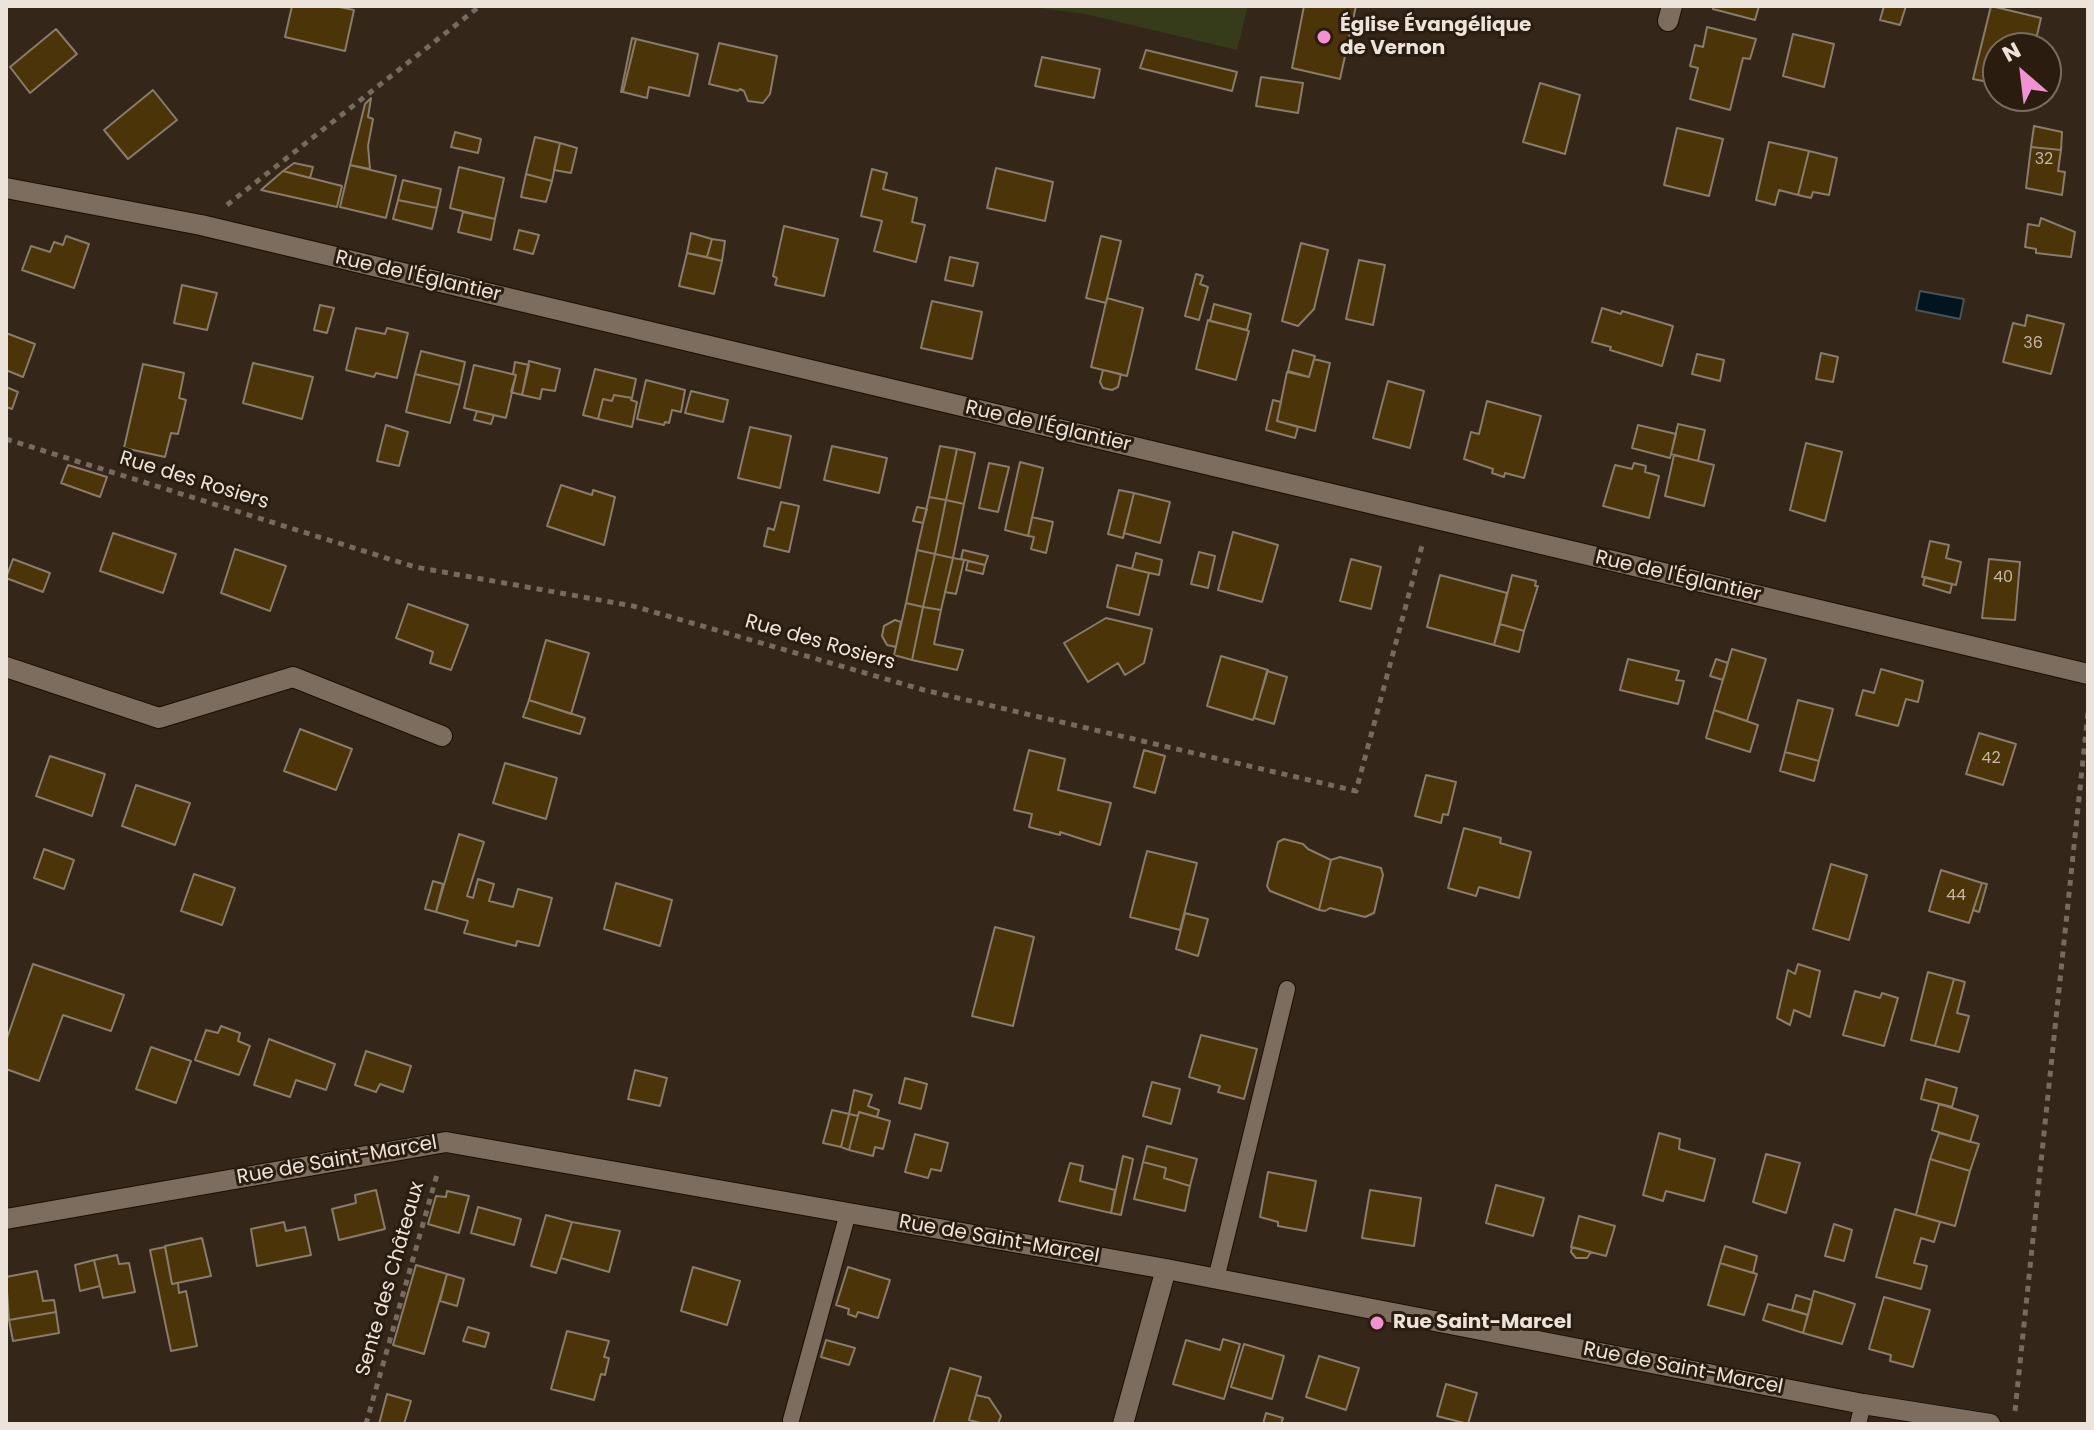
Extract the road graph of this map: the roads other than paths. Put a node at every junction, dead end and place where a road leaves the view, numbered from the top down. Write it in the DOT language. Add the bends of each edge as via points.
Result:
graph roads {
  1 [pos="6,188"];
  2 [pos="6,667"];
  3 [pos="2088,674"];
  4 [pos="442,736"];
  5 [pos="1287,989"];
  6 [pos="848,1213"];
  7 [pos="6,1219"];
  8 [pos="1166,1269"];
  9 [pos="1216,1279"];
  10 [pos="1861,1414"];
  11 [pos="791,1420"];
  12 [pos="1123,1424"];
  13 [pos="1990,1424"];
  1 -- 3 [label="street, Rue de l'Églantier" via="201,225"];
  2 -- 4 [label="street" via="159,718 293,677"];
  5 -- 9 [label="lane"];
  6 -- 7 [label="street, Rue de Saint-Marcel" via="446,1142"];
  6 -- 8 [label="street, Rue de Saint-Marcel"];
  6 -- 11 [label="lane"];
  8 -- 9 [label="street, Rue de Saint-Marcel"];
  8 -- 12 [label="street"];
  9 -- 10 [label="street, Rue de Saint-Marcel"];
  10 -- 13 [label="street, Rue de Saint-Marcel"];
}
